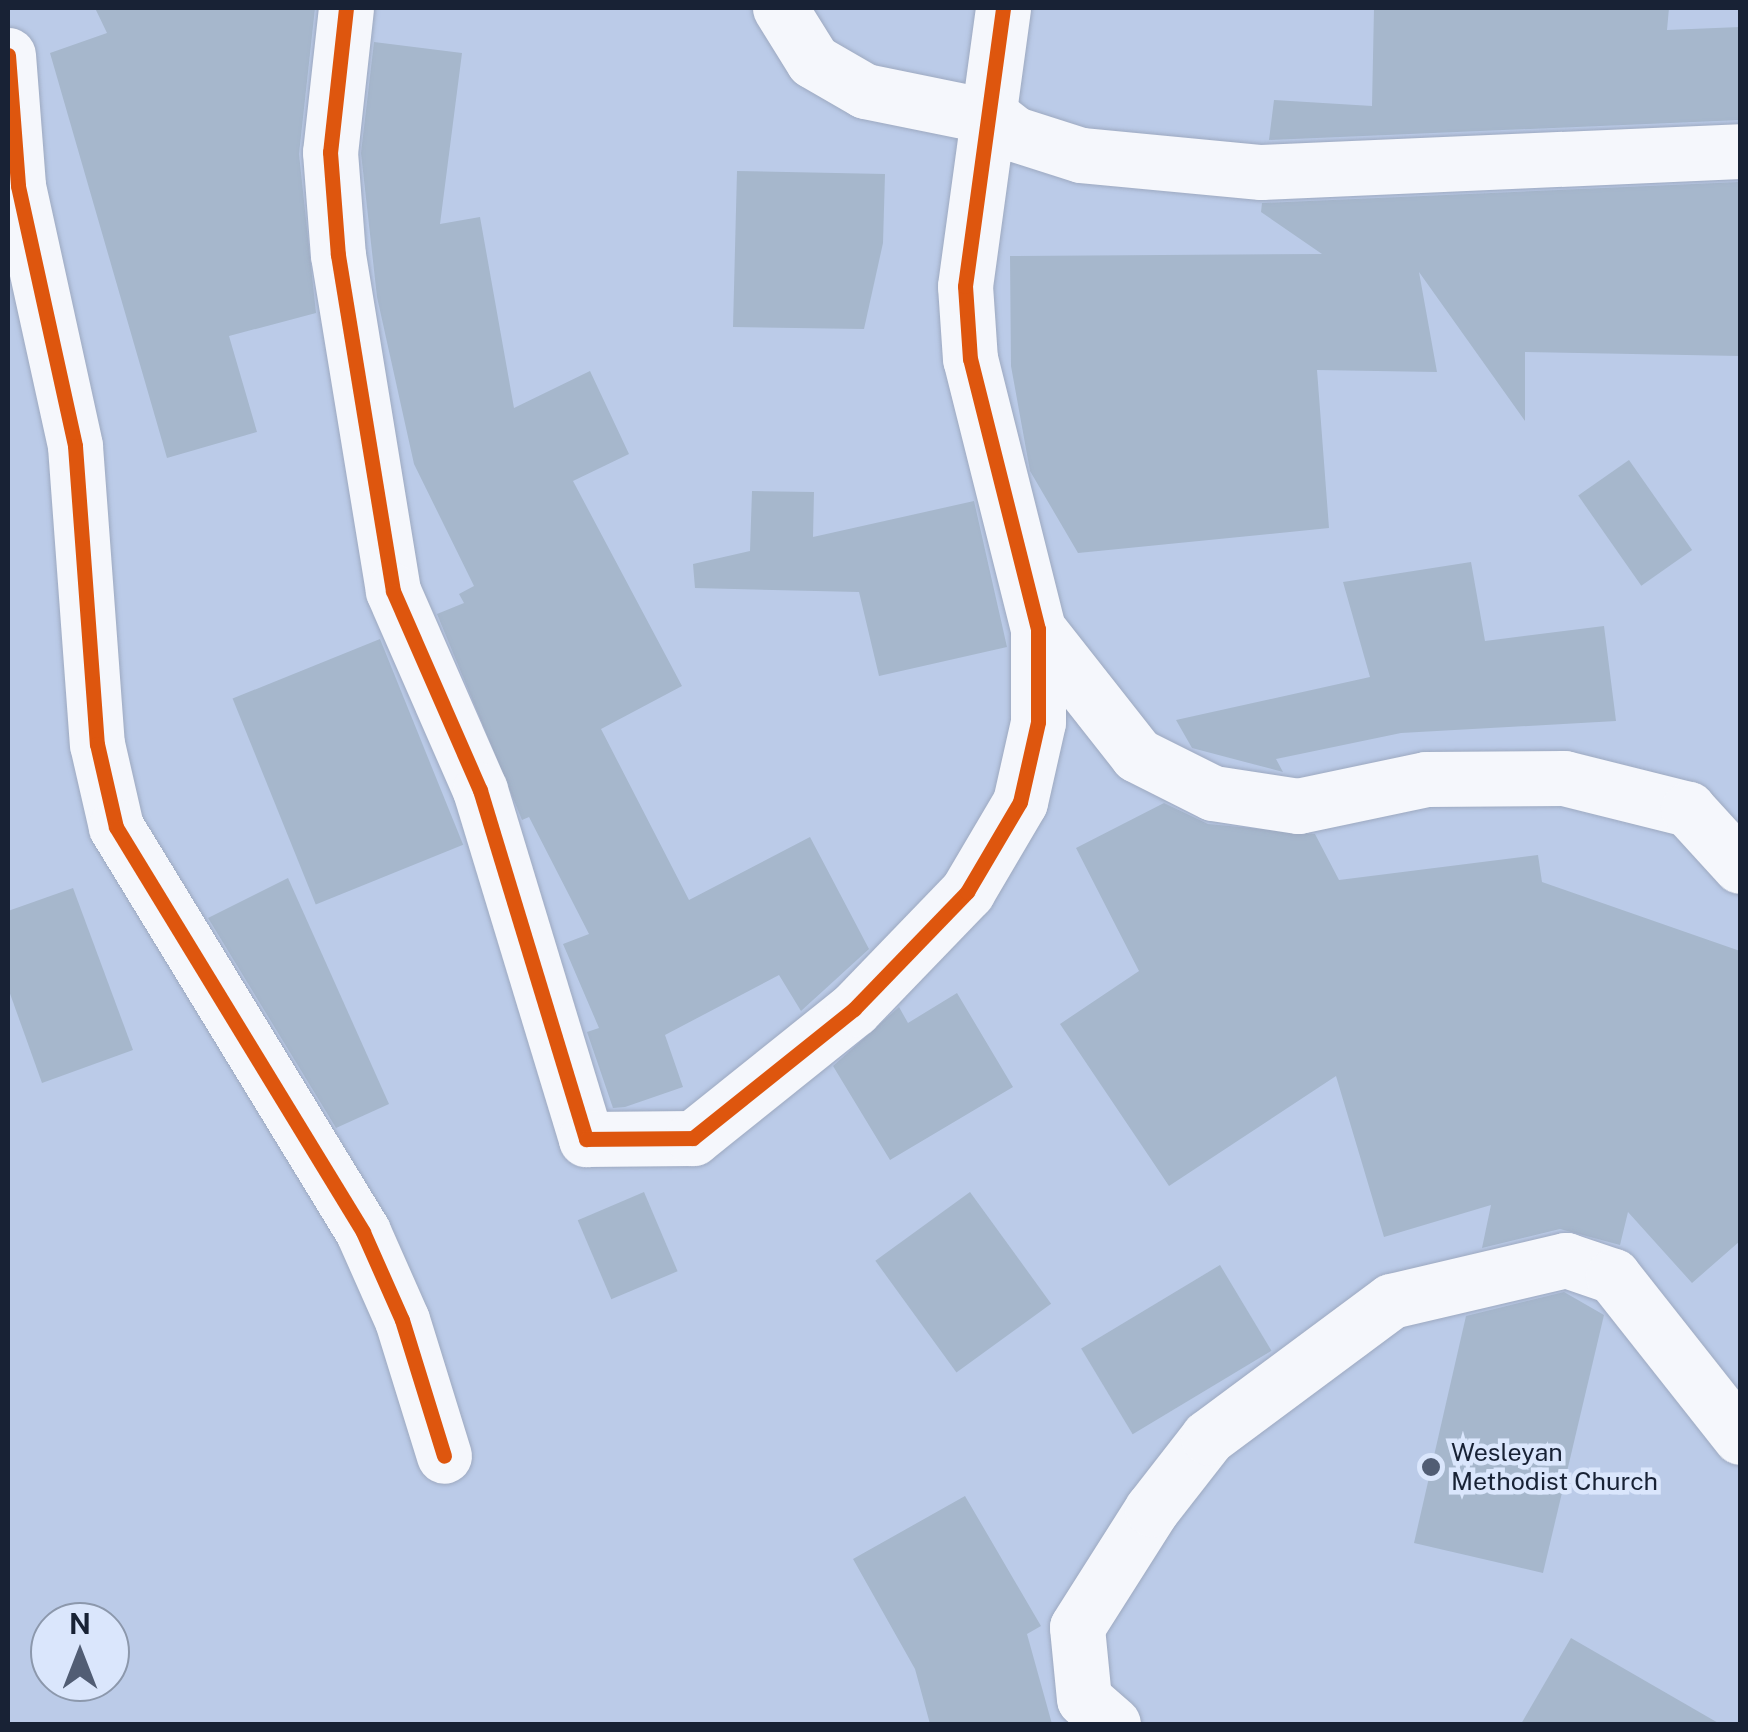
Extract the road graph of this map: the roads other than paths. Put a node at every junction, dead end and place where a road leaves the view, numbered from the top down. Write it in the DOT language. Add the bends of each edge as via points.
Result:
graph roads {
  1 [pos="346,8"];
  2 [pos="780,8"];
  3 [pos="1003,8"];
  4 [pos="8,55"];
  5 [pos="994,117"];
  6 [pos="1740,151"];
  7 [pos="1038,629"];
  8 [pos="1740,866"];
  9 [pos="1740,1437"];
  10 [pos="444,1456"];
  11 [pos="1113,1724"];
  1 -- 7 [label="street" via="330,152 338,255 392,591 480,790 586,1140 693,1138 854,1010 967,892 1020,802 1038,722"];
  2 -- 5 [label="street" via="813,61 865,91"];
  3 -- 5 [label="street"];
  4 -- 10 [label="street" via="18,186 74,446 97,744 116,826 362,1232 402,1320"];
  5 -- 6 [label="street" via="1015,134 1081,155 1262,172"];
  5 -- 7 [label="street" via="965,286 970,359"];
  7 -- 8 [label="street" via="1137,755 1213,793 1298,806 1426,779 1564,778 1688,809"];
  9 -- 11 [label="street" via="1613,1276 1566,1260 1391,1301 1208,1438 1152,1509 1077,1627 1084,1699"];
}
